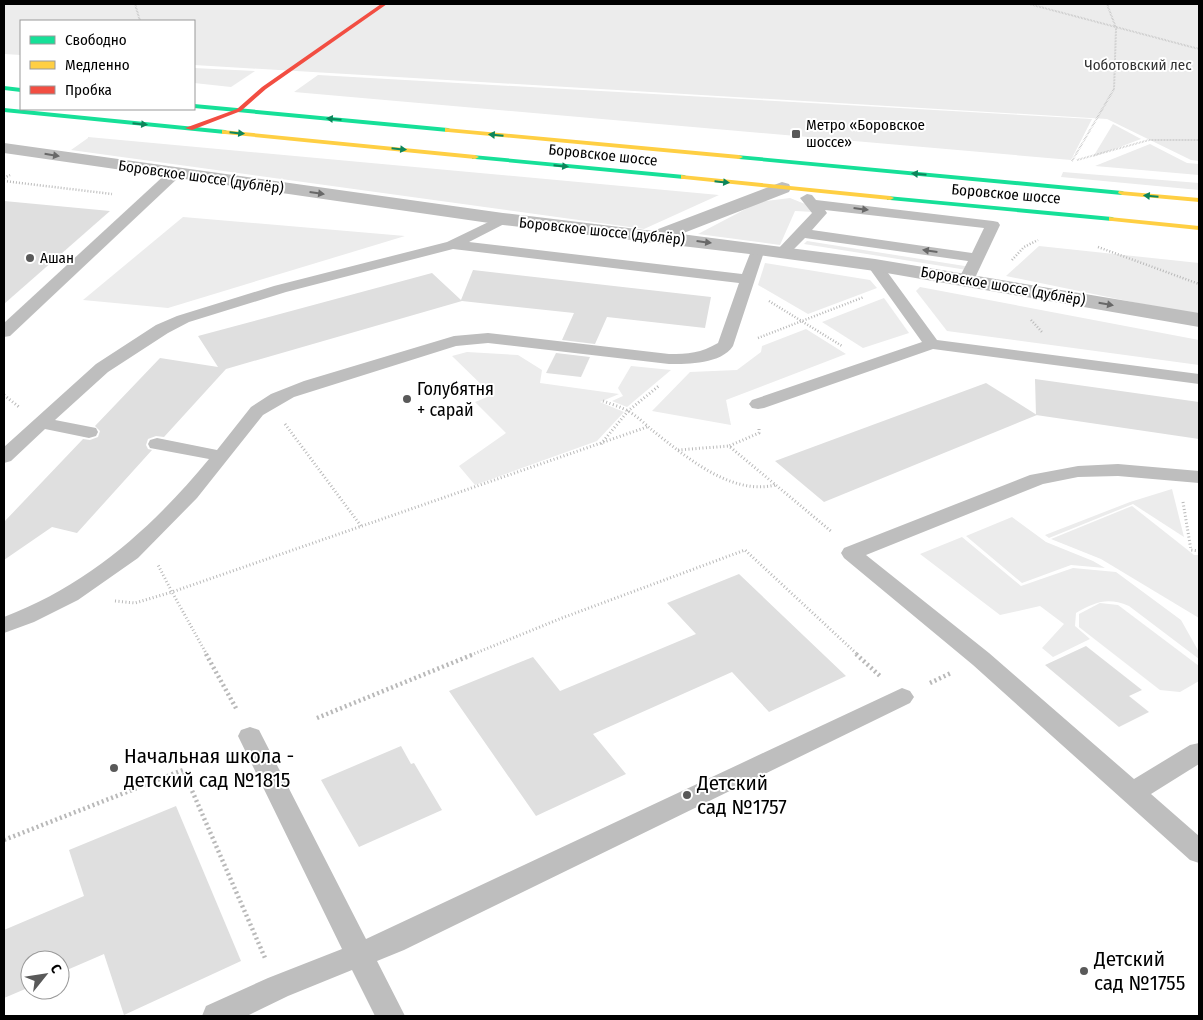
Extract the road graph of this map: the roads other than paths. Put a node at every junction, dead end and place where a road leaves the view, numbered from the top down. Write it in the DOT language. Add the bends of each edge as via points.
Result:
graph roads {
  1 [pos="384,4"];
  2 [pos="4,88"];
  3 [pos="20,90"];
  4 [pos="195,106"];
  5 [pos="4,110"];
  6 [pos="239,110"];
  7 [pos="189,128"];
  8 [pos="4,148"];
  9 [pos="174,174"];
  10 [pos="790,188"];
  11 [pos="1199,200"];
  12 [pos="813,204"];
  13 [pos="503,219"];
  14 [pos="1199,228"];
  15 [pos="803,234"];
  16 [pos="656,236"];
  17 [pos="452,244"];
  18 [pos="758,249"];
  19 [pos="783,252"];
  20 [pos="978,258"];
  21 [pos="875,265"];
  22 [pos="966,280"];
  23 [pos="746,283"];
  24 [pos="1199,320"];
  25 [pos="4,332"];
  26 [pos="932,344"];
  27 [pos="1199,379"];
  28 [pos="758,404"];
  29 [pos="40,423"];
  30 [pos="90,432"];
  31 [pos="157,444"];
  32 [pos="221,456"];
  33 [pos="4,457"];
  34 [pos="1199,477"];
  35 [pos="4,625"];
  36 [pos="902,697"];
  37 [pos="250,736"];
  38 [pos="1199,752"];
  39 [pos="1132,793"];
  40 [pos="1199,852"];
  41 [pos="360,954"];
  42 [pos="217,1016"];
  43 [pos="390,1016"];
  1 -- 6 [label="main road" via="264,88"];
  2 -- 3 [label="main road"];
  4 -- 6 [label="main road, Боровское шоссе"];
  5 -- 7 [label="main road, Боровское шоссе, one-way"];
  6 -- 7 [label="main road"];
  11 -- 6 [label="main road, Боровское шоссе, one-way"];
  7 -- 10 [label="main road, Боровское шоссе, one-way"];
  8 -- 9 [label="street, Боровское шоссе (дублёр), one-way"];
  9 -- 13 [label="street, Боровское шоссе (дублёр), one-way"];
  9 -- 25 [label="lane"];
  10 -- 12 [label="lane"];
  10 -- 14 [label="main road, Боровское шоссе"];
  10 -- 16 [label="street"];
  12 -- 15 [label="lane" via="820,213"];
  12 -- 20 [label="lane, one-way" via="993,225"];
  13 -- 16 [label="street, Боровское шоссе (дублёр)"];
  13 -- 17 [label="lane"];
  15 -- 19 [label="lane"];
  20 -- 15 [label="lane, one-way"];
  16 -- 18 [label="street, Боровское шоссе (дублёр), one-way"];
  17 -- 23 [label="lane"];
  17 -- 29 [label="lane" via="280,289 183,319 102,368"];
  18 -- 19 [label="street, Боровское шоссе (дублёр)"];
  18 -- 23 [label="lane"];
  19 -- 21 [label="street, Боровское шоссе (дублёр)"];
  20 -- 22 [label="lane"];
  21 -- 22 [label="street, Боровское шоссе (дублёр)"];
  21 -- 26 [label="lane"];
  22 -- 24 [label="street, Боровское шоссе (дублёр), one-way"];
  23 -- 32 [label="lane" via="725,346 709,355 670,359 471,338 337,377 268,402"];
  26 -- 27 [label="lane"];
  26 -- 28 [label="lane"];
  29 -- 30 [label="lane"];
  29 -- 33 [label="lane"];
  31 -- 32 [label="lane"];
  32 -- 35 [label="lane" via="166,520 106,572 47,608"];
  34 -- 39 [label="lane" via="1118,468 1037,479 851,553 981,659"];
  36 -- 41 [label="lane" via="394,941"];
  37 -- 41 [label="lane"];
  38 -- 39 [label="lane"];
  39 -- 40 [label="lane"];
  41 -- 42 [label="lane"];
  41 -- 43 [label="lane"];
}
